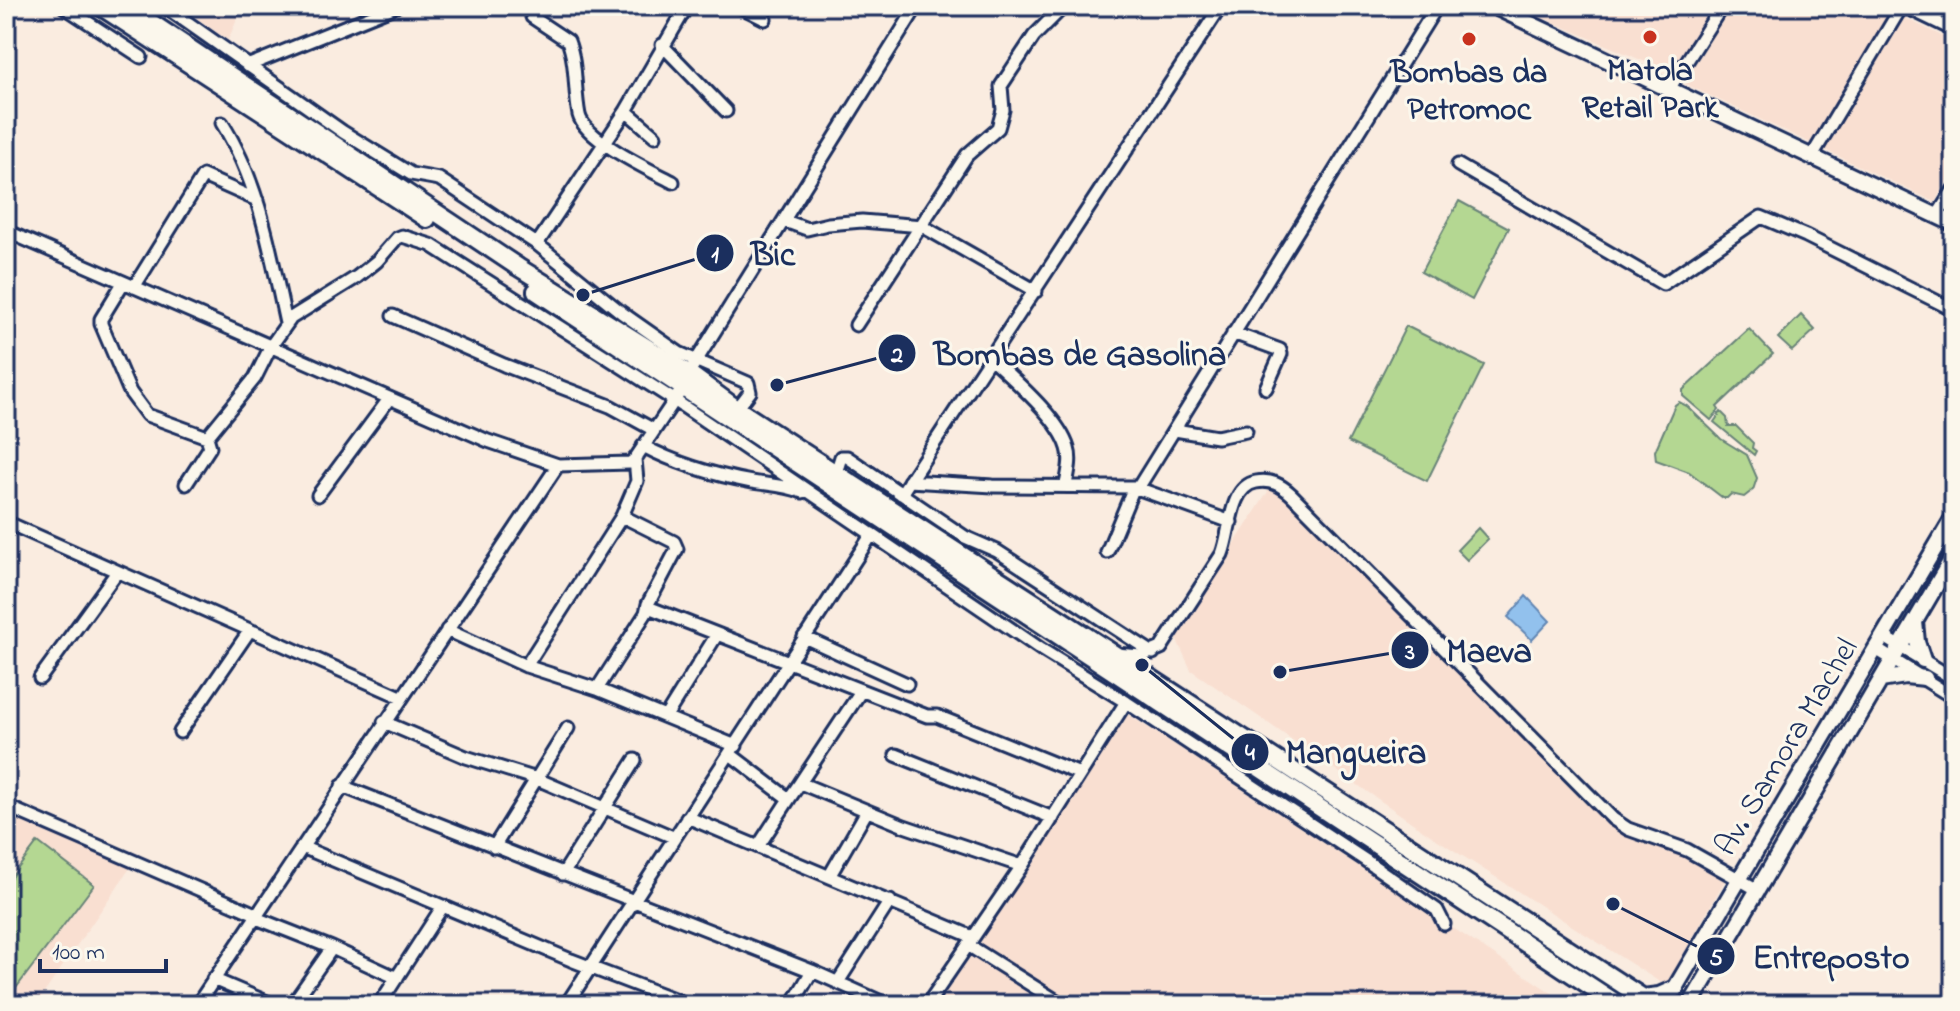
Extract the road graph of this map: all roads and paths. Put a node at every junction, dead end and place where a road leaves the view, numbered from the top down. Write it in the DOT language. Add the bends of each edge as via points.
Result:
graph roads {
  1 [pos="63,6"];
  2 [pos="100,6"];
  3 [pos="126,6"];
  4 [pos="164,6"];
  5 [pos="396,6"];
  6 [pos="687,6"];
  7 [pos="739,6"];
  8 [pos="917,6"];
  9 [pos="1064,6"];
  10 [pos="1221,6"];
  11 [pos="1437,6"];
  12 [pos="1493,6"];
  13 [pos="1722,6"];
  14 [pos="1903,6"];
  15 [pos="532,17"];
  16 [pos="765,19"];
  17 [pos="1954,30"];
  18 [pos="662,45"];
  19 [pos="141,57"];
  20 [pos="247,66"];
  21 [pos="1669,89"];
  22 [pos="626,111"];
  23 [pos="726,111"];
  24 [pos="222,123"];
  25 [pos="655,136"];
  26 [pos="604,144"];
  27 [pos="1812,156"];
  28 [pos="1458,165"];
  29 [pos="673,182"];
  30 [pos="1954,189"];
  31 [pos="257,200"];
  32 [pos="1937,216"];
  33 [pos="785,221"];
  34 [pos="1954,224"];
  35 [pos="922,226"];
  36 [pos="6,231"];
  37 [pos="537,244"];
  38 [pos="128,285"];
  39 [pos="1036,291"];
  40 [pos="1954,310"];
  41 [pos="393,316"];
  42 [pos="286,323"];
  43 [pos="856,325"];
  44 [pos="1233,333"];
  45 [pos="271,346"];
  46 [pos="991,358"];
  47 [pos="686,380"];
  48 [pos="1266,388"];
  49 [pos="389,399"];
  50 [pos="737,409"];
  51 [pos="654,430"];
  52 [pos="1175,430"];
  53 [pos="1246,431"];
  54 [pos="207,437"];
  55 [pos="643,446"];
  56 [pos="635,459"];
  57 [pos="558,465"];
  58 [pos="836,473"];
  59 [pos="909,481"];
  60 [pos="186,484"];
  61 [pos="1066,485"];
  62 [pos="1136,487"];
  63 [pos="901,494"];
  64 [pos="318,495"];
  65 [pos="817,499"];
  66 [pos="622,516"];
  67 [pos="1954,516"];
  68 [pos="6,522"];
  69 [pos="1231,522"];
  70 [pos="872,534"];
  71 [pos="1107,552"];
  72 [pos="1954,555"];
  73 [pos="117,572"];
  74 [pos="648,607"];
  75 [pos="1915,622"];
  76 [pos="250,630"];
  77 [pos="447,630"];
  78 [pos="716,636"];
  79 [pos="804,637"];
  80 [pos="1880,642"];
  81 [pos="1153,653"];
  82 [pos="1896,653"];
  83 [pos="1111,654"];
  84 [pos="1923,660"];
  85 [pos="788,662"];
  86 [pos="526,666"];
  87 [pos="40,678"];
  88 [pos="1925,678"];
  89 [pos="1954,679"];
  90 [pos="1881,680"];
  91 [pos="907,684"];
  92 [pos="597,689"];
  93 [pos="861,691"];
  94 [pos="401,697"];
  95 [pos="1954,698"];
  96 [pos="1126,702"];
  97 [pos="666,716"];
  98 [pos="384,722"];
  99 [pos="568,728"];
  100 [pos="180,732"];
  101 [pos="733,750"];
  102 [pos="896,755"];
  103 [pos="635,760"];
  104 [pos="1080,774"];
  105 [pos="537,779"];
  106 [pos="800,783"];
  107 [pos="342,786"];
  108 [pos="789,799"];
  109 [pos="6,806"];
  110 [pos="605,807"];
  111 [pos="867,811"];
  112 [pos="687,817"];
  113 [pos="1053,818"];
  114 [pos="673,837"];
  115 [pos="759,845"];
  116 [pos="302,847"];
  117 [pos="494,847"];
  118 [pos="1022,866"];
  119 [pos="563,874"];
  120 [pos="830,875"];
  121 [pos="1739,880"];
  122 [pos="1758,890"];
  123 [pos="634,900"];
  124 [pos="890,901"];
  125 [pos="443,906"];
  126 [pos="257,916"];
  127 [pos="1444,924"];
  128 [pos="970,941"];
  129 [pos="332,948"];
  130 [pos="1548,959"];
  131 [pos="592,966"];
  132 [pos="812,971"];
  133 [pos="397,978"];
  134 [pos="213,979"];
  135 [pos="838,982"];
  136 [pos="1675,989"];
  137 [pos="1649,1002"];
  138 [pos="1692,1003"];
  139 [pos="197,1005"];
  140 [pos="274,1005"];
  141 [pos="292,1005"];
  142 [pos="379,1005"];
  143 [pos="566,1005"];
  144 [pos="689,1005"];
  145 [pos="792,1005"];
  146 [pos="888,1005"];
  147 [pos="927,1005"];
  148 [pos="1063,1005"];
  149 [pos="1600,1005"];
  150 [pos="1619,1005"];
  151 [pos="1665,1005"];
  1 -- 19 [label="street"];
  2 -- 47 [label="highway"];
  3 -- 47 [label="highway"];
  4 -- 20 [label="street"];
  5 -- 20 [label="street"];
  6 -- 18 [label="street"];
  7 -- 16 [label="street"];
  8 -- 33 [label="street"];
  9 -- 35 [label="street" via="1034,36 1001,86 998,128 967,155"];
  10 -- 39 [label="street"];
  11 -- 44 [label="street"];
  12 -- 21 [label="main road"];
  13 -- 21 [label="street"];
  14 -- 17 [label="street"];
  14 -- 27 [label="street"];
  15 -- 26 [label="street" via="568,41 579,115"];
  18 -- 22 [label="street"];
  18 -- 23 [label="street"];
  20 -- 37 [label="street" via="398,167 439,179"];
  21 -- 27 [label="main road"];
  22 -- 25 [label="street"];
  22 -- 26 [label="street"];
  24 -- 31 [label="street"];
  26 -- 29 [label="street"];
  26 -- 37 [label="street"];
  27 -- 32 [label="main road"];
  28 -- 40 [label="street" via="1663,284 1761,217"];
  30 -- 32 [label="street"];
  31 -- 38 [label="street" via="203,176"];
  31 -- 42 [label="street"];
  32 -- 34 [label="main road"];
  33 -- 35 [label="street" via="807,229 862,221"];
  33 -- 47 [label="street"];
  35 -- 39 [label="street"];
  35 -- 43 [label="street"];
  36 -- 38 [label="street"];
  37 -- 47 [label="street" via="679,353"];
  38 -- 45 [label="street"];
  38 -- 54 [label="street" via="101,324 130,392 147,415"];
  39 -- 46 [label="street"];
  41 -- 51 [label="street" via="610,406"];
  42 -- 45 [label="street"];
  42 -- 47 [label="street" via="348,284 402,236 441,251"];
  44 -- 48 [label="street" via="1280,350"];
  44 -- 52 [label="street"];
  45 -- 49 [label="street"];
  45 -- 54 [label="street" via="255,378"];
  46 -- 59 [label="street"];
  46 -- 61 [label="street" via="1034,399 1062,436 1070,457"];
  47 -- 50 [label="highway"];
  47 -- 50 [label="street" via="748,383 750,392"];
  47 -- 51 [label="street"];
  47 -- 65 [label="street"];
  47 -- 130 [label="highway"];
  49 -- 57 [label="street"];
  49 -- 64 [label="street"];
  50 -- 58 [label="highway"];
  51 -- 55 [label="street"];
  52 -- 53 [label="street" via="1217,437"];
  52 -- 62 [label="street"];
  54 -- 60 [label="street" via="210,447"];
  55 -- 56 [label="street"];
  55 -- 65 [label="street" via="685,465 785,486"];
  56 -- 57 [label="street"];
  56 -- 66 [label="street" via="637,481"];
  57 -- 77 [label="street"];
  58 -- 63 [label="street" via="841,457 847,457"];
  58 -- 83 [label="highway"];
  59 -- 61 [label="street"];
  59 -- 63 [label="street"];
  61 -- 62 [label="street"];
  62 -- 69 [label="street"];
  62 -- 71 [label="street"];
  63 -- 81 [label="street"];
  65 -- 70 [label="street"];
  66 -- 74 [label="street" via="676,545"];
  66 -- 86 [label="street"];
  67 -- 80 [label="main road, Av. Samora Machel"];
  68 -- 73 [label="street"];
  69 -- 81 [label="street" via="1222,554 1167,642"];
  69 -- 121 [label="street" via="1234,503 1249,483 1282,486 1613,819 1687,850"];
  70 -- 79 [label="street"];
  70 -- 96 [label="street"];
  72 -- 75 [label="main road, Av. Samora Machel"];
  73 -- 76 [label="street"];
  73 -- 87 [label="street"];
  74 -- 78 [label="street"];
  74 -- 92 [label="street"];
  75 -- 82 [label="main road, Av. Samora Machel"];
  75 -- 84 [label="main road"];
  76 -- 94 [label="street"];
  76 -- 100 [label="street"];
  77 -- 86 [label="street"];
  77 -- 94 [label="street"];
  78 -- 85 [label="street"];
  78 -- 97 [label="street"];
  79 -- 85 [label="street"];
  79 -- 91 [label="street"];
  80 -- 82 [label="street"];
  80 -- 121 [label="main road, Av. Samora Machel"];
  81 -- 83 [label="street"];
  82 -- 84 [label="street"];
  82 -- 88 [label="street"];
  82 -- 90 [label="main road, Av. Samora Machel"];
  83 -- 137 [label="highway"];
  84 -- 89 [label="street"];
  85 -- 93 [label="street"];
  85 -- 101 [label="street"];
  86 -- 92 [label="street"];
  88 -- 90 [label="main road"];
  88 -- 95 [label="street"];
  90 -- 122 [label="main road, Av. Samora Machel"];
  92 -- 97 [label="street"];
  93 -- 104 [label="street"];
  93 -- 106 [label="street"];
  94 -- 98 [label="street"];
  96 -- 104 [label="street"];
  96 -- 127 [label="street" via="1437,910"];
  97 -- 101 [label="street"];
  98 -- 105 [label="street" via="466,757"];
  98 -- 107 [label="street"];
  99 -- 105 [label="street"];
  101 -- 108 [label="street"];
  101 -- 112 [label="street"];
  102 -- 113 [label="street"];
  103 -- 110 [label="street"];
  104 -- 113 [label="street"];
  105 -- 110 [label="street"];
  105 -- 117 [label="street"];
  106 -- 108 [label="street"];
  106 -- 111 [label="street"];
  107 -- 116 [label="street"];
  107 -- 117 [label="street"];
  108 -- 115 [label="street"];
  109 -- 126 [label="street"];
  110 -- 114 [label="street"];
  110 -- 119 [label="street"];
  111 -- 118 [label="street"];
  111 -- 120 [label="street"];
  112 -- 114 [label="street"];
  112 -- 115 [label="street"];
  113 -- 118 [label="street"];
  114 -- 123 [label="street"];
  115 -- 120 [label="street"];
  116 -- 125 [label="street"];
  116 -- 126 [label="street"];
  117 -- 119 [label="street"];
  118 -- 128 [label="street"];
  119 -- 123 [label="street"];
  120 -- 124 [label="street"];
  121 -- 122 [label="street"];
  121 -- 136 [label="main road, Av. Samora Machel"];
  122 -- 138 [label="main road, Av. Samora Machel"];
  123 -- 131 [label="street"];
  123 -- 132 [label="street"];
  124 -- 128 [label="street"];
  124 -- 135 [label="street"];
  125 -- 131 [label="street"];
  125 -- 133 [label="street"];
  126 -- 129 [label="street"];
  126 -- 134 [label="street"];
  128 -- 147 [label="street"];
  128 -- 148 [label="street"];
  129 -- 133 [label="street"];
  129 -- 141 [label="street"];
  130 -- 149 [label="highway"];
  130 -- 150 [label="highway"];
  131 -- 143 [label="street"];
  131 -- 144 [label="street"];
  132 -- 135 [label="street"];
  132 -- 145 [label="street"];
  133 -- 142 [label="street"];
  134 -- 139 [label="street"];
  134 -- 140 [label="street"];
  135 -- 146 [label="street"];
  136 -- 137 [label="highway"];
  136 -- 151 [label="main road, Av. Samora Machel"];
}
